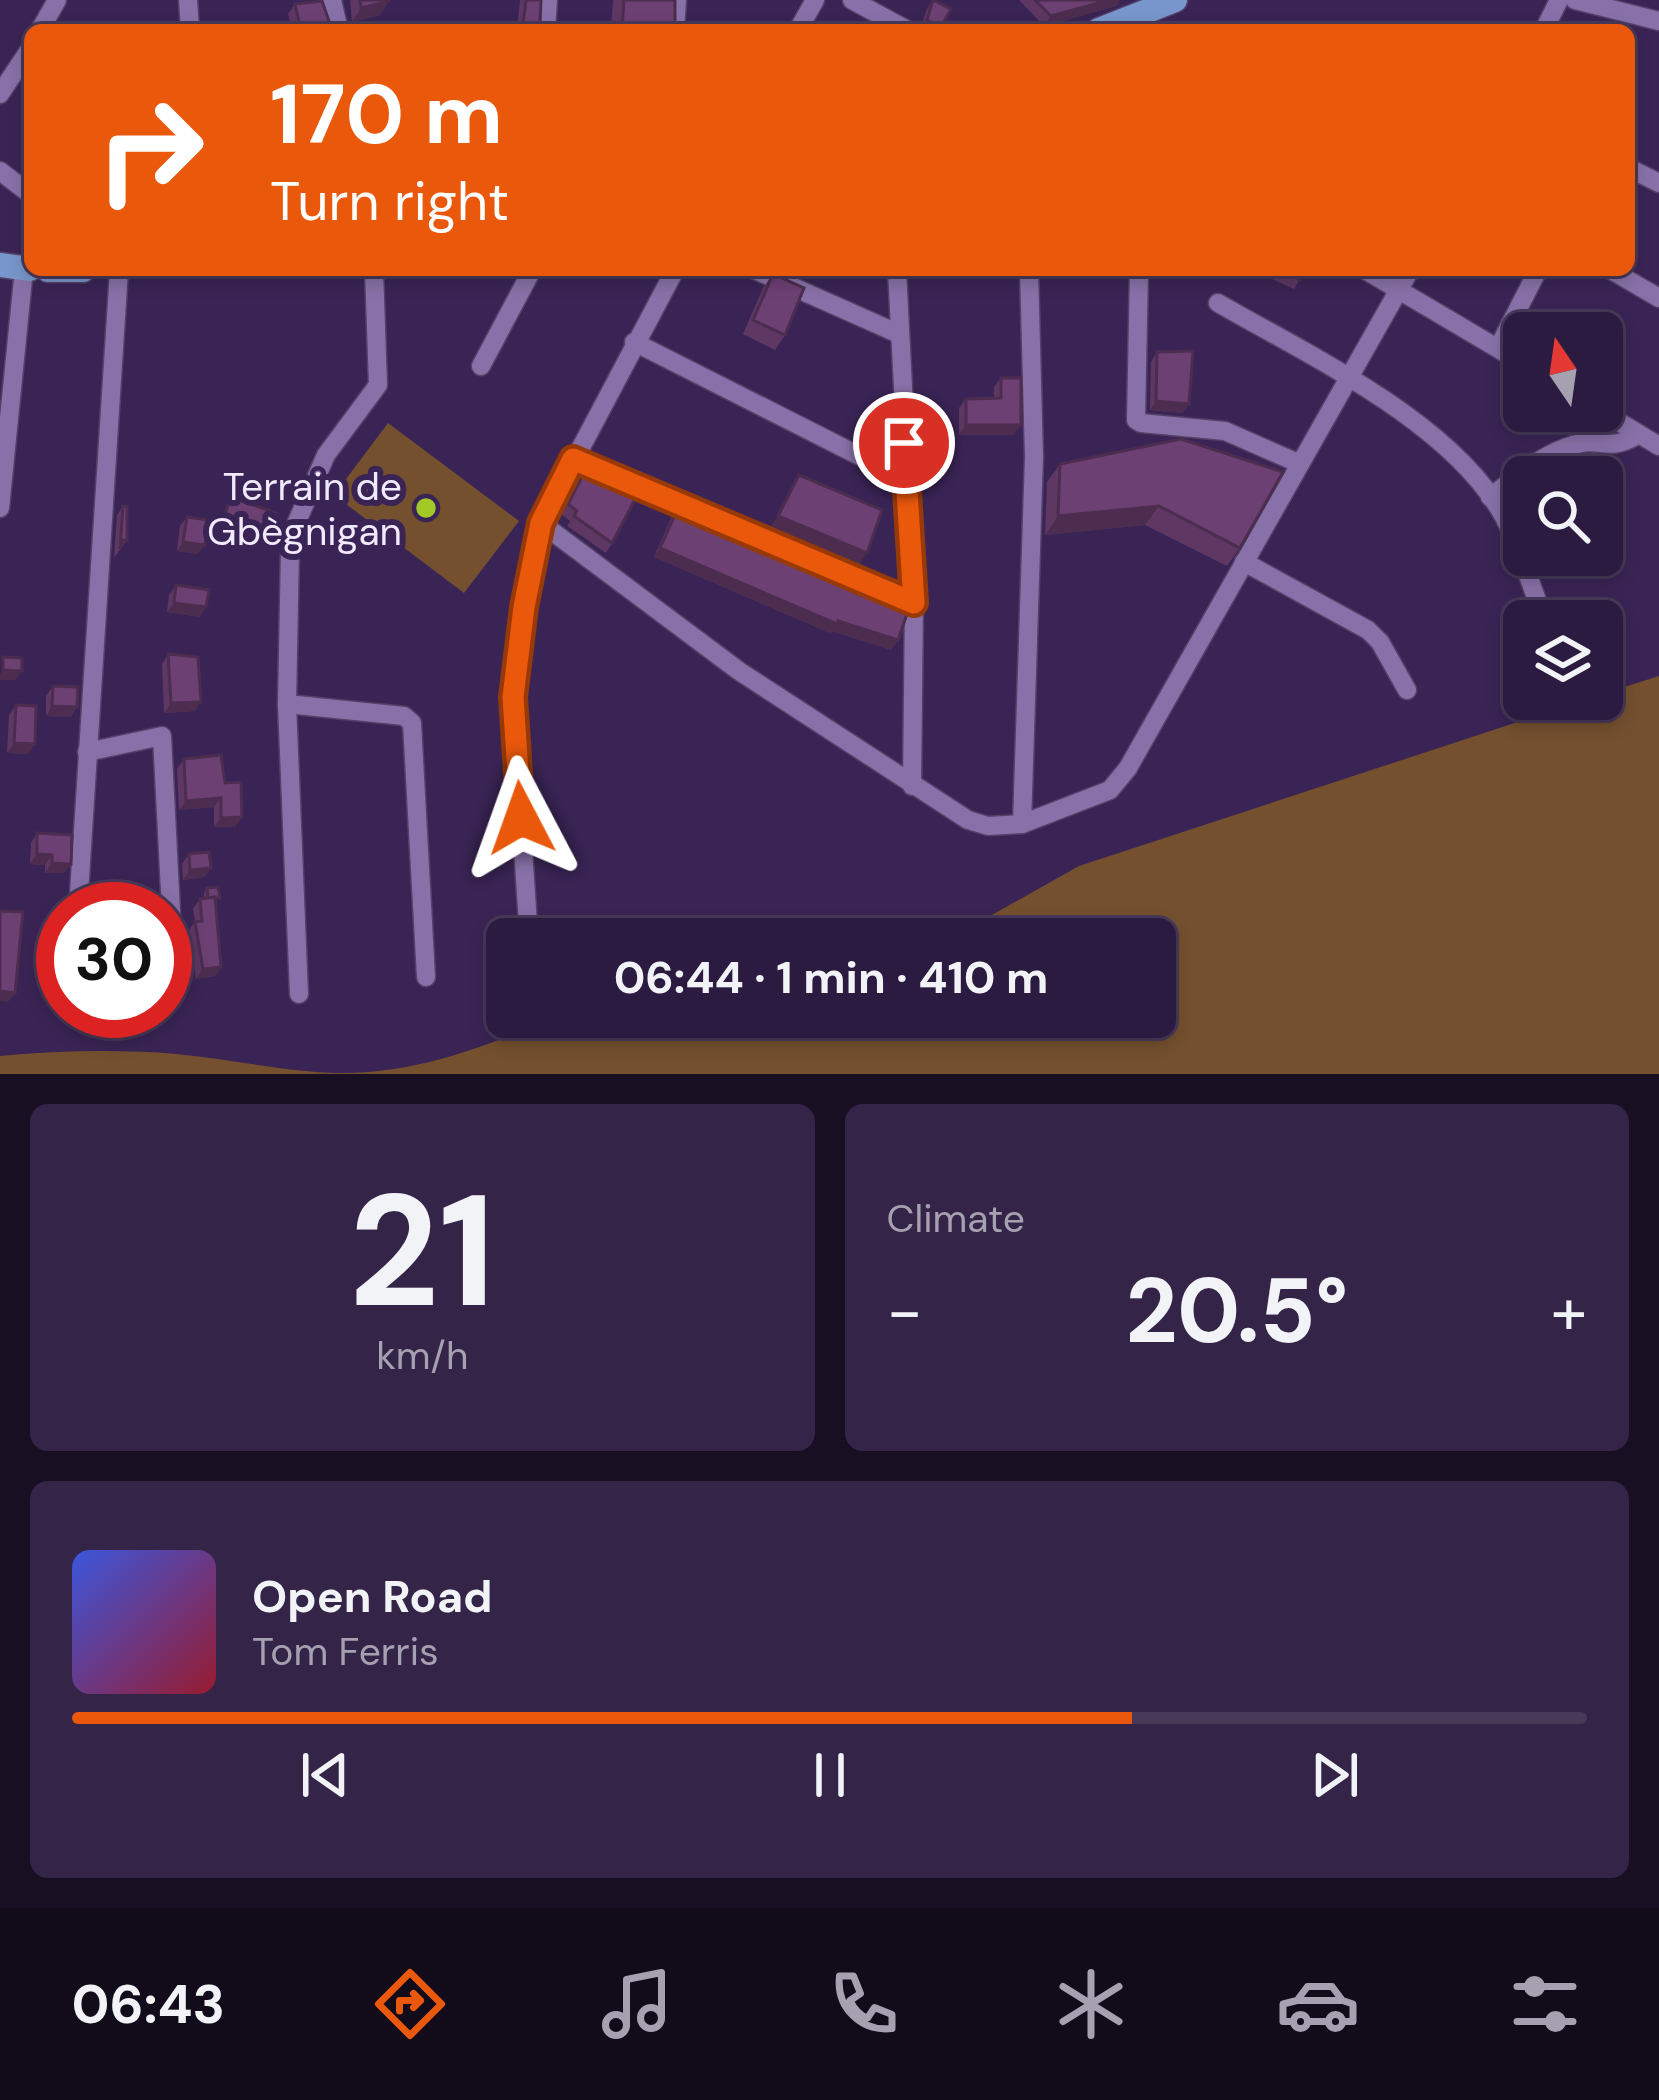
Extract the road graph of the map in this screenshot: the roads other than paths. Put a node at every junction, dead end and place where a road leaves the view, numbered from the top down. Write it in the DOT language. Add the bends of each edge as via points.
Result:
graph roads {
  1 [pos="852,0"];
  2 [pos="1575,0"];
  3 [pos="1155,3"];
  4 [pos="1659,21"];
  5 [pos="896,24"];
  6 [pos="1111,24"];
  7 [pos="24,58"];
  8 [pos="0,94"];
  9 [pos="24,276"];
  10 [pos="119,276"];
  11 [pos="374,276"];
  12 [pos="529,276"];
  13 [pos="672,276"];
  14 [pos="768,276"];
  15 [pos="897,276"];
  16 [pos="1029,276"];
  17 [pos="1139,276"];
  18 [pos="1376,276"];
  19 [pos="1406,276"];
  20 [pos="1535,276"];
  21 [pos="1621,276"];
  22 [pos="1399,288"];
  23 [pos="1659,298"];
  24 [pos="1218,303"];
  25 [pos="899,334"];
  26 [pos="634,342"];
  27 [pos="1498,348"];
  28 [pos="1503,351"];
  29 [pos="481,366"];
  30 [pos="1349,379"];
  31 [pos="1623,424"];
  32 [pos="1639,434"];
  33 [pos="1659,446"];
  34 [pos="573,459"];
  35 [pos="1298,463"];
  36 [pos="905,479"];
  37 [pos="1490,497"];
  38 [pos="0,508"];
  39 [pos="541,523"];
  40 [pos="1244,562"];
  41 [pos="1537,600"];
  42 [pos="914,603"];
  43 [pos="1407,690"];
  44 [pos="287,704"];
  45 [pos="87,752"];
  46 [pos="912,786"];
  47 [pos="1022,824"];
  48 [pos="80,882"];
  49 [pos="170,882"];
  50 [pos="528,918"];
  51 [pos="426,976"];
  52 [pos="299,994"];
  1 -- 5 [label="street"];
  2 -- 4 [label="street"];
  3 -- 6 [label="main road"];
  7 -- 8 [label="street"];
  9 -- 38 [label="street"];
  10 -- 45 [label="street"];
  11 -- 44 [label="street" via="378,385 326,455 292,532"];
  12 -- 29 [label="street"];
  13 -- 26 [label="street"];
  14 -- 25 [label="street"];
  15 -- 25 [label="street"];
  16 -- 47 [label="street" via="1034,457"];
  17 -- 35 [label="street" via="1136,419 1225,431"];
  18 -- 22 [label="street"];
  19 -- 22 [label="street"];
  20 -- 27 [label="street"];
  21 -- 23 [label="street"];
  22 -- 27 [label="street"];
  22 -- 30 [label="street"];
  24 -- 30 [label="street"];
  25 -- 36 [label="street"];
  26 -- 34 [label="street"];
  26 -- 36 [label="street"];
  27 -- 28 [label="street"];
  30 -- 35 [label="street"];
  30 -- 37 [label="street" via="1452,450"];
  31 -- 32 [label="street"];
  32 -- 33 [label="street"];
  32 -- 37 [label="street" via="1612,446 1560,450"];
  34 -- 39 [label="street"];
  34 -- 42 [label="street"];
  35 -- 40 [label="street"];
  36 -- 42 [label="street"];
  37 -- 41 [label="street"];
  39 -- 46 [label="street" via="739,671"];
  39 -- 50 [label="street" via="513,697"];
  40 -- 43 [label="street" via="1368,630"];
  40 -- 47 [label="street" via="1120,781"];
  42 -- 46 [label="street"];
  44 -- 51 [label="street" via="412,723"];
  44 -- 52 [label="street"];
  45 -- 48 [label="street"];
  45 -- 49 [label="street" via="162,736"];
  46 -- 47 [label="street" via="968,820"];
}
